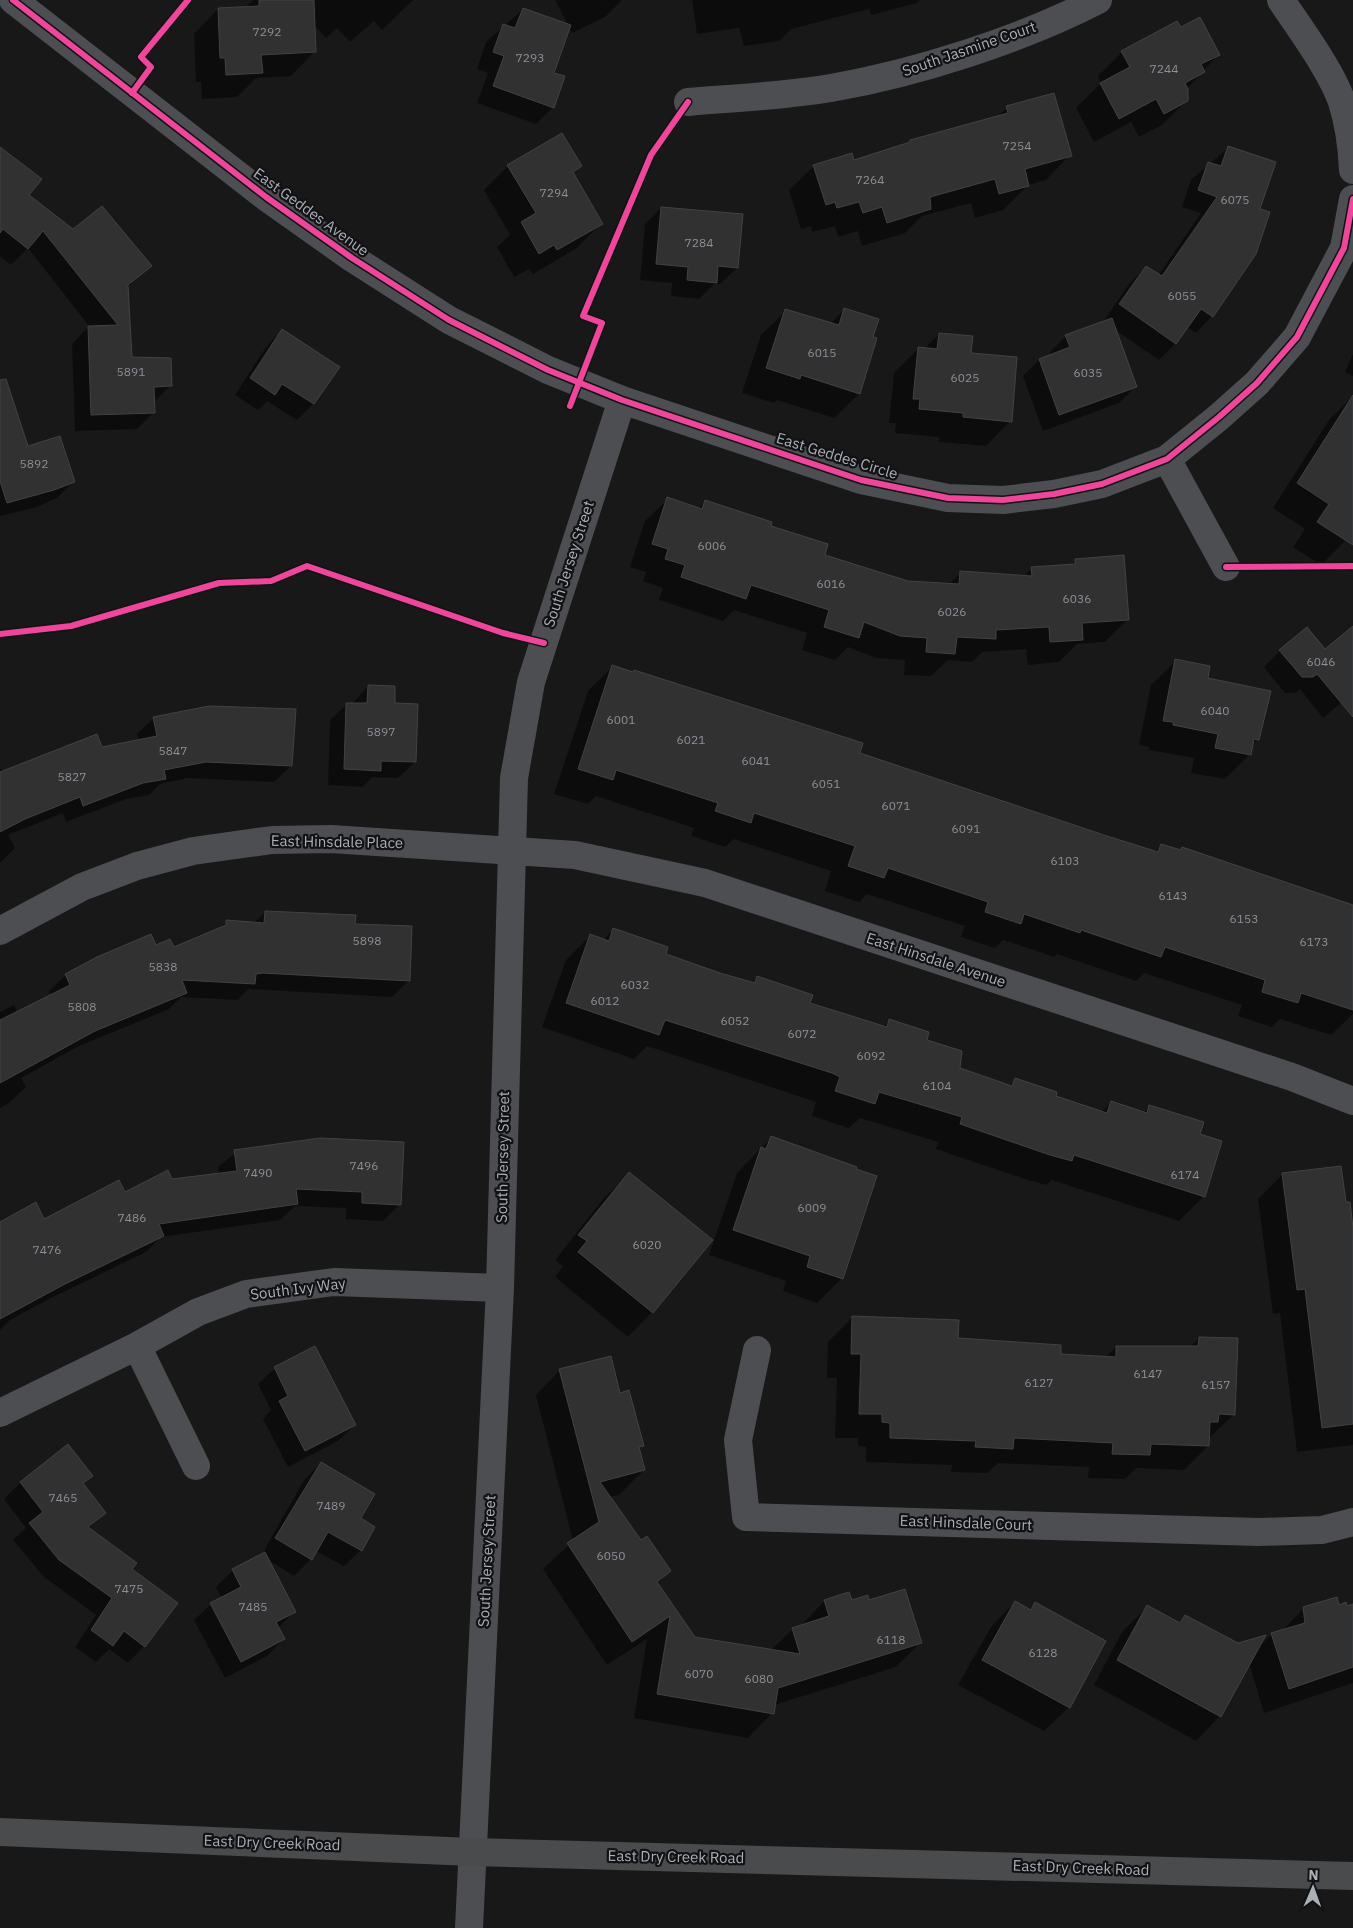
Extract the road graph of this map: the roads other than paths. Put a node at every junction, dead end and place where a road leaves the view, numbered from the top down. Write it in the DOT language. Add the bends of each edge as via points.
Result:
graph roads {
  1 [pos="13,0"];
  2 [pos="1098,0"];
  3 [pos="1280,0"];
  4 [pos="688,102"];
  5 [pos="1353,170"];
  6 [pos="1353,199"];
  7 [pos="622,400"];
  8 [pos="1167,459"];
  9 [pos="1226,567"];
  10 [pos="511,849"];
  11 [pos="0,931"];
  12 [pos="1353,1101"];
  13 [pos="500,1288"];
  14 [pos="137,1346"];
  15 [pos="757,1350"];
  16 [pos="0,1413"];
  17 [pos="196,1466"];
  18 [pos="1353,1522"];
  19 [pos="0,1832"];
  20 [pos="472,1852"];
  21 [pos="1353,1876"];
  22 [pos="469,1928"];
  1 -- 7 [label="street, East Geddes Avenue" via="266,197 352,258 449,320 548,370"];
  2 -- 4 [label="street, South Jasmine Court" via="1003,40 923,67 831,88"];
  3 -- 5 [label="street" via="1316,53 1342,102 1352,145"];
  6 -- 8 [label="street, East Geddes Circle" via="1344,248 1298,337 1257,383"];
  7 -- 8 [label="street, East Geddes Circle" via="861,480 948,498 1003,500 1054,494 1102,484"];
  7 -- 10 [label="street, South Jersey Street" via="531,682 514,778"];
  8 -- 9 [label="street"];
  10 -- 11 [label="street, East Hinsdale Place" via="332,839 272,840 193,851 137,866 82,887"];
  10 -- 12 [label="street, East Hinsdale Avenue" via="575,855 705,883 1292,1077"];
  10 -- 13 [label="street, South Jersey Street"];
  13 -- 14 [label="street, South Ivy Way" via="334,1282 246,1294 198,1312"];
  13 -- 20 [label="street, South Jersey Street"];
  14 -- 16 [label="street, South Ivy Way"];
  14 -- 17 [label="street"];
  15 -- 18 [label="street, East Hinsdale Court" via="738,1440 746,1517 1259,1532 1322,1530"];
  19 -- 20 [label="main road, East Dry Creek Road"];
  20 -- 21 [label="main road, East Dry Creek Road"];
  20 -- 22 [label="street, South Jersey Street"];
}
